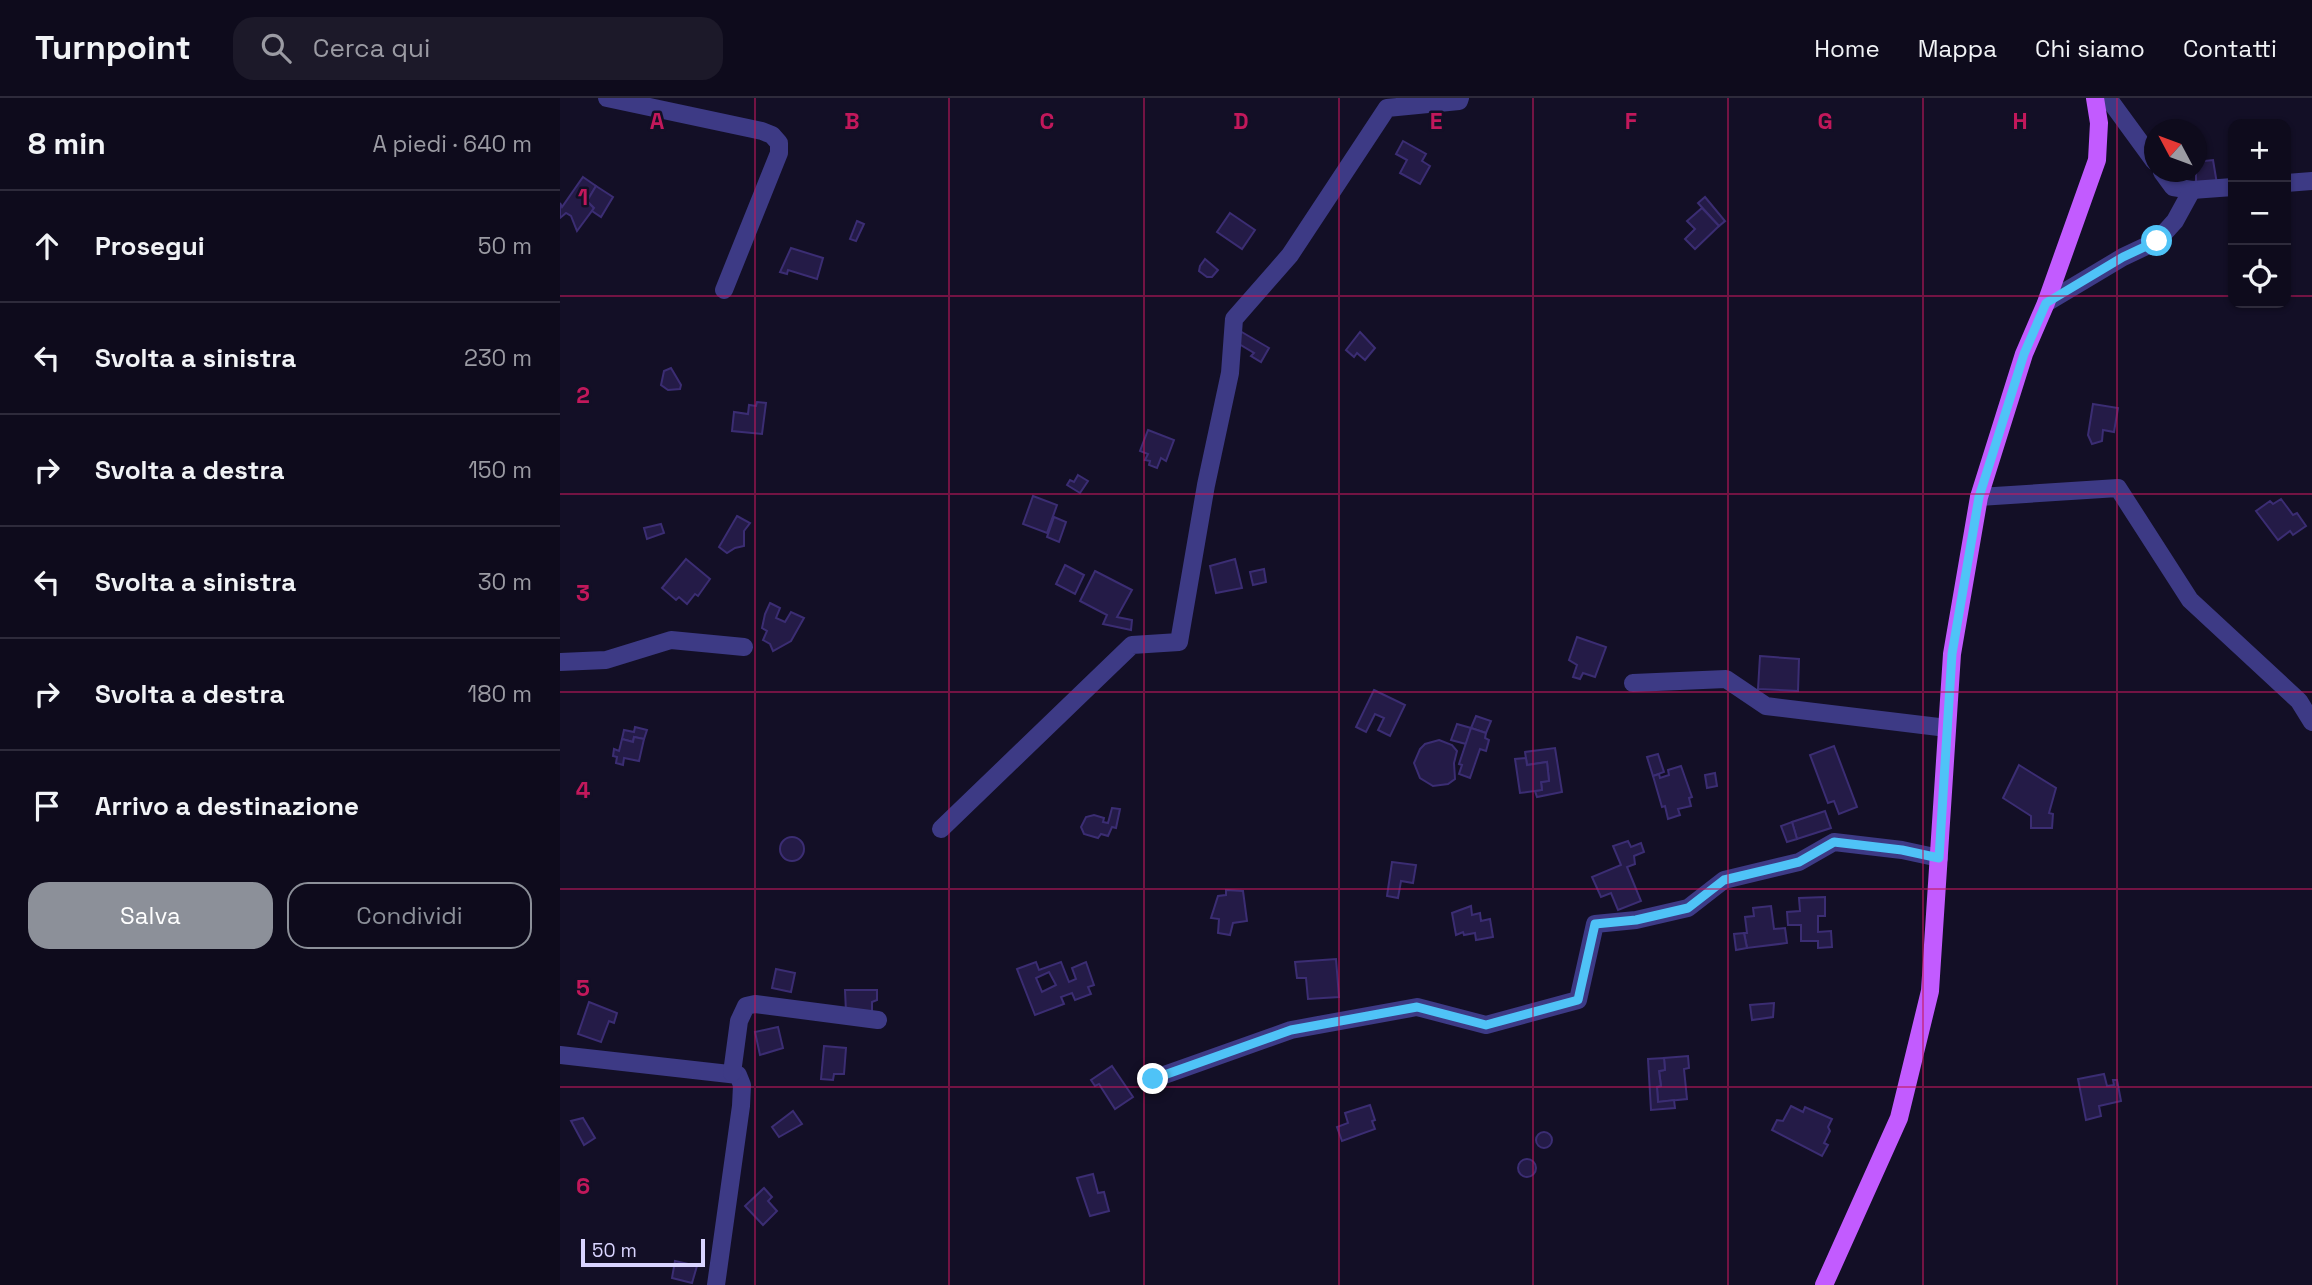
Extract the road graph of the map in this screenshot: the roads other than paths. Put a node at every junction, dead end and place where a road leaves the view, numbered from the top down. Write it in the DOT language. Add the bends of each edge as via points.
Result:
graph roads {
  1 [pos="607,98"];
  2 [pos="1460,98"];
  3 [pos="2095,98"];
  4 [pos="2108,98"];
  5 [pos="2144,147"];
  6 [pos="2312,181"];
  7 [pos="2169,182"];
  8 [pos="2291,183"];
  9 [pos="2228,187"];
  10 [pos="2192,190"];
  11 [pos="724,290"];
  12 [pos="2046,303"];
  13 [pos="1979,497"];
  14 [pos="744,648"];
  15 [pos="560,662"];
  16 [pos="1633,683"];
  17 [pos="2312,722"];
  18 [pos="1947,728"];
  19 [pos="941,829"];
  20 [pos="1939,858"];
  21 [pos="878,1020"];
  22 [pos="560,1055"];
  23 [pos="732,1073"];
  24 [pos="1153,1079"];
  25 [pos="716,1285"];
  26 [pos="1824,1285"];
  1 -- 11 [label="street" via="762,131 779,143 779,153"];
  2 -- 19 [label="street" via="1387,108 1290,255 1234,319 1230,373 1179,642 1132,645"];
  3 -- 12 [label="main road" via="2097,160"];
  4 -- 5 [label="street"];
  6 -- 8 [label="street"];
  7 -- 10 [label="street"];
  9 -- 10 [label="street"];
  10 -- 12 [label="street" via="2175,221 2157,241"];
  12 -- 13 [label="main road" via="2024,354"];
  13 -- 17 [label="street" via="2118,488 2190,600 2299,701"];
  13 -- 18 [label="main road" via="1952,654"];
  14 -- 15 [label="street" via="671,640 606,660"];
  16 -- 18 [label="street" via="1726,679 1766,706"];
  18 -- 20 [label="main road"];
  20 -- 24 [label="street" via="1834,842 1799,862 1724,880 1688,908 1595,924 1578,1000 1486,1025 1417,1007 1291,1030"];
  20 -- 26 [label="main road" via="1930,991 1899,1118"];
  21 -- 23 [label="street" via="746,1006 739,1020"];
  22 -- 23 [label="street"];
  23 -- 25 [label="street" via="738,1075 741,1085 741,1106"];
}
